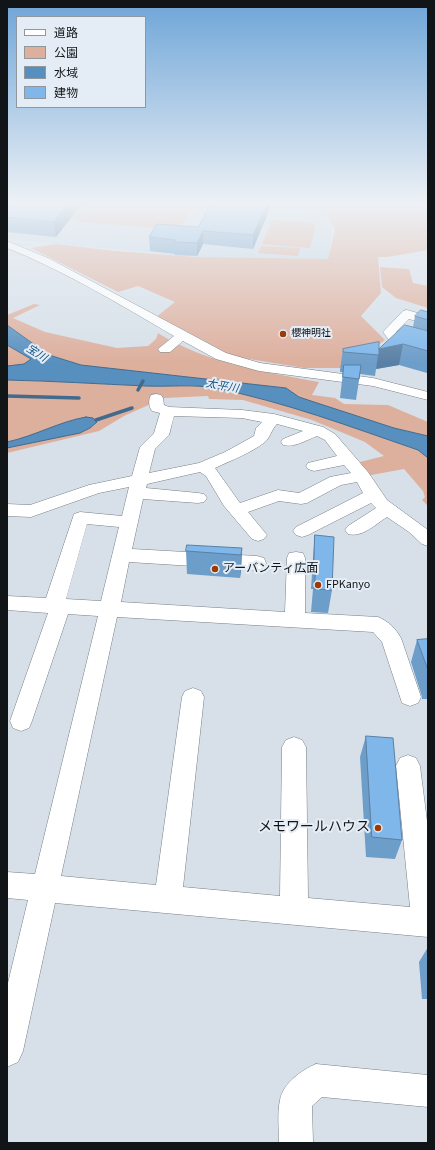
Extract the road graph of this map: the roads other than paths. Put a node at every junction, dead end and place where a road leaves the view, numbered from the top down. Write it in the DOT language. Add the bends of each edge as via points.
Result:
graph roads {
  1 [pos="35,256"];
  2 [pos="428,320"];
  3 [pos="182,336"];
  4 [pos="428,347"];
  5 [pos="165,349"];
  6 [pos="428,396"];
  7 [pos="156,398"];
  8 [pos="168,410"];
  9 [pos="274,418"];
  10 [pos="318,430"];
  11 [pos="289,442"];
  12 [pos="348,459"];
  13 [pos="314,466"];
  14 [pos="203,467"];
  15 [pos="362,476"];
  16 [pos="138,486"];
  17 [pos="374,494"];
  18 [pos="198,498"];
  19 [pos="387,508"];
  20 [pos="8,510"];
  21 [pos="237,510"];
  22 [pos="130,522"];
  23 [pos="354,530"];
  24 [pos="302,531"];
  25 [pos="258,535"];
  26 [pos="428,540"];
  27 [pos="122,555"];
  28 [pos="296,558"];
  29 [pos="257,563"];
  30 [pos="7,603"];
  31 [pos="57,606"];
  32 [pos="110,609"];
  33 [pos="295,620"];
  34 [pos="193,697"];
  35 [pos="410,697"];
  36 [pos="21,721"];
  37 [pos="294,747"];
  38 [pos="408,766"];
  39 [pos="7,885"];
  40 [pos="44,888"];
  41 [pos="168,900"];
  42 [pos="294,912"];
  43 [pos="427,923"];
  44 [pos="7,1051"];
  45 [pos="428,1091"];
  46 [pos="296,1143"];
  1 -- 3 [label="street"];
  2 -- 4 [label="street" via="407,314 389,332 394,337"];
  3 -- 5 [label="street"];
  3 -- 6 [label="street" via="221,356 253,366 373,382"];
  7 -- 8 [label="street" via="157,408"];
  8 -- 9 [label="street"];
  8 -- 16 [label="street" via="161,435 148,447"];
  9 -- 10 [label="street"];
  9 -- 14 [label="street" via="264,428 262,438"];
  10 -- 11 [label="street"];
  10 -- 12 [label="street" via="330,438"];
  12 -- 13 [label="street"];
  12 -- 15 [label="street"];
  14 -- 16 [label="street"];
  14 -- 21 [label="street" via="212,473"];
  15 -- 17 [label="street"];
  15 -- 21 [label="street" via="336,481 301,499 278,495"];
  16 -- 18 [label="street"];
  16 -- 20 [label="street" via="96,489 31,511"];
  16 -- 22 [label="street"];
  17 -- 19 [label="street"];
  17 -- 24 [label="street"];
  19 -- 23 [label="street"];
  19 -- 26 [label="street" via="416,528"];
  21 -- 25 [label="street"];
  22 -- 27 [label="street"];
  22 -- 31 [label="street" via="80,518"];
  27 -- 29 [label="street"];
  27 -- 32 [label="street"];
  28 -- 33 [label="street"];
  30 -- 31 [label="street"];
  31 -- 32 [label="street"];
  31 -- 36 [label="street"];
  32 -- 33 [label="street"];
  32 -- 40 [label="street"];
  33 -- 35 [label="street" via="378,625 391,638"];
  34 -- 41 [label="street"];
  37 -- 42 [label="street"];
  38 -- 43 [label="street"];
  39 -- 40 [label="street"];
  40 -- 41 [label="street"];
  40 -- 44 [label="street"];
  41 -- 42 [label="street"];
  42 -- 43 [label="street"];
  45 -- 46 [label="street" via="316,1080 296,1099"];
}
